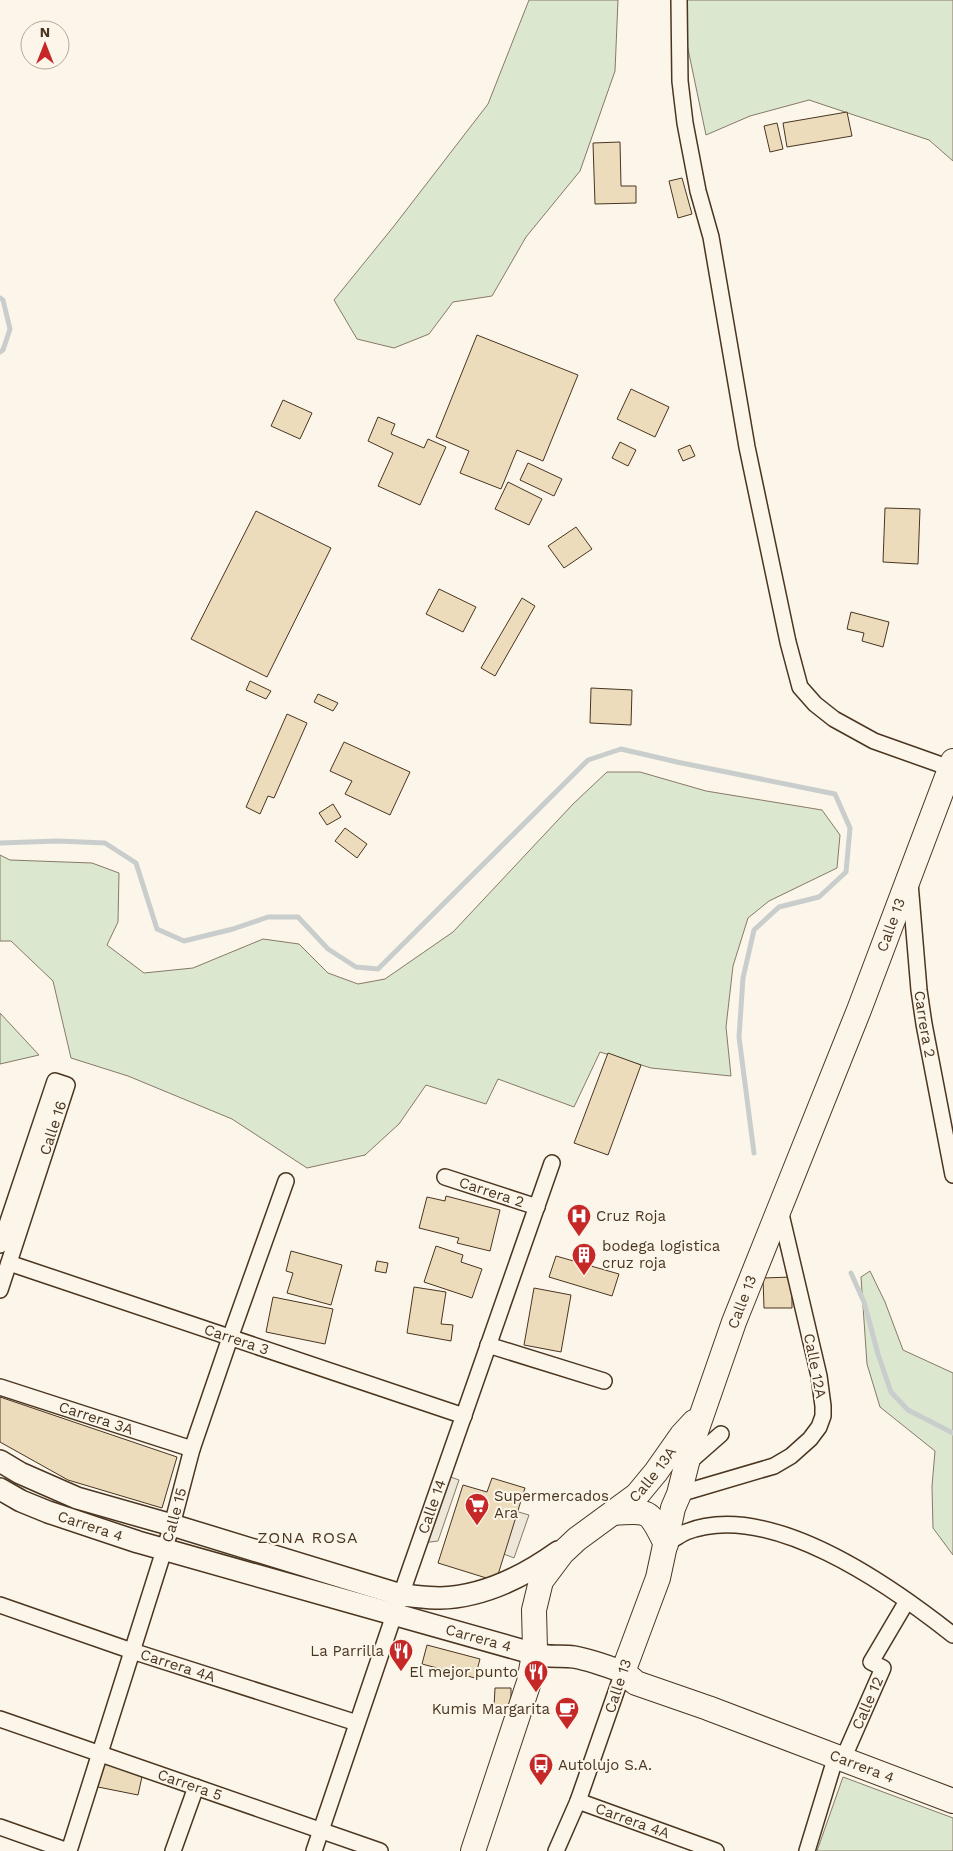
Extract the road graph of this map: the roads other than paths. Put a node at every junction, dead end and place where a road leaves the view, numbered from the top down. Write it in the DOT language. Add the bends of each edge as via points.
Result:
graph roads {
  1 [pos="679,0"];
  2 [pos="951,764"];
  3 [pos="909,874"];
  4 [pos="552,1163"];
  5 [pos="953,1174"];
  6 [pos="445,1177"];
  7 [pos="286,1181"];
  8 [pos="537,1207"];
  9 [pos="779,1208"];
  10 [pos="0,1245"];
  11 [pos="9,1264"];
  12 [pos="0,1290"];
  13 [pos="230,1338"];
  14 [pos="488,1345"];
  15 [pos="604,1381"];
  16 [pos="0,1388"];
  17 [pos="702,1413"];
  18 [pos="464,1416"];
  19 [pos="721,1434"];
  20 [pos="192,1449"];
  21 [pos="0,1461"];
  22 [pos="687,1464"];
  23 [pos="0,1489"];
  24 [pos="679,1494"];
  25 [pos="613,1513"];
  26 [pos="172,1525"];
  27 [pos="577,1539"];
  28 [pos="666,1544"];
  29 [pos="164,1550"];
  30 [pos="401,1595"];
  31 [pos="907,1601"];
  32 [pos="0,1605"];
  33 [pos="394,1615"];
  34 [pos="953,1635"];
  35 [pos="132,1651"];
  36 [pos="535,1654"];
  37 [pos="623,1672"];
  38 [pos="0,1719"];
  39 [pos="357,1723"];
  40 [pos="100,1754"];
  41 [pos="840,1757"];
  42 [pos="196,1787"];
  43 [pos="578,1801"];
  44 [pos="953,1801"];
  45 [pos="0,1827"];
  46 [pos="321,1830"];
  47 [pos="68,1851"];
  48 [pos="173,1851"];
  49 [pos="314,1851"];
  50 [pos="380,1851"];
  51 [pos="473,1851"];
  52 [pos="556,1851"];
  53 [pos="716,1851"];
  54 [pos="807,1851"];
  1 -- 2 [label="street" via="680,81 685,123 711,237 747,447 800,687 834,719 874,741"];
  2 -- 3 [label="main road, Calle 13"];
  3 -- 5 [label="street, Carrera 2" via="919,990"];
  3 -- 9 [label="main road, Calle 13" via="859,1010"];
  4 -- 8 [label="street, Calle 14"];
  6 -- 8 [label="street, Carrera 2"];
  7 -- 13 [label="street, Calle 15"];
  8 -- 14 [label="street, Calle 14"];
  9 -- 17 [label="main road, Calle 13"];
  9 -- 24 [label="street, Calle 12A" via="819,1376 823,1406 819,1427 791,1456 774,1466"];
  10 -- 11 [label="street, Calle 16" via="55,1080 67,1085"];
  11 -- 12 [label="street, Calle 16"];
  11 -- 13 [label="street, Carrera 3"];
  13 -- 18 [label="street, Carrera 3"];
  13 -- 20 [label="street, Calle 15"];
  14 -- 15 [label="street"];
  14 -- 18 [label="street, Calle 14"];
  16 -- 20 [label="street, Carrera 3A"];
  17 -- 22 [label="main road, Calle 13"];
  17 -- 25 [label="main road, Calle 13A" via="645,1485"];
  18 -- 30 [label="street, Calle 14"];
  19 -- 22 [label="street"];
  20 -- 26 [label="street, Calle 15"];
  21 -- 26 [label="main road, Carrera 4" via="77,1498"];
  22 -- 24 [label="main road, Calle 13"];
  23 -- 29 [label="main road, Carrera 4" via="48,1512"];
  24 -- 28 [label="main road, Calle 13"];
  25 -- 27 [label="main road, Calle 13A"];
  25 -- 28 [label="main road" via="642,1512 651,1516"];
  26 -- 29 [label="street, Calle 15"];
  26 -- 30 [label="main road, Carrera 4"];
  27 -- 30 [label="main road, Carrera 4" via="532,1571 483,1592 439,1598"];
  27 -- 36 [label="main road, Calle 13A" via="541,1581 534,1610"];
  28 -- 31 [label="street" via="685,1532 707,1527 733,1525 756,1528 821,1550"];
  28 -- 37 [label="main road, Calle 13" via="658,1578"];
  29 -- 33 [label="main road, Carrera 4"];
  29 -- 35 [label="street, Calle 15"];
  30 -- 33 [label="street, Calle 14"];
  31 -- 34 [label="street"];
  31 -- 41 [label="street, Calle 12" via="871,1662 883,1668"];
  32 -- 35 [label="street, Carrera 4A"];
  33 -- 36 [label="main road, Carrera 4"];
  33 -- 39 [label="street, Calle 14"];
  35 -- 39 [label="street, Carrera 4A"];
  35 -- 40 [label="street, Calle 15"];
  36 -- 37 [label="main road, Carrera 4" via="573,1657"];
  36 -- 51 [label="main road, Calle 13A" via="529,1682"];
  37 -- 41 [label="main road, Carrera 4" via="636,1682"];
  37 -- 43 [label="street, Calle 13"];
  38 -- 40 [label="street, Carrera 5"];
  39 -- 46 [label="street, Calle 14"];
  40 -- 42 [label="street, Carrera 5"];
  40 -- 47 [label="street, Calle 15"];
  41 -- 44 [label="main road, Carrera 4"];
  41 -- 54 [label="street, Calle 12"];
  42 -- 46 [label="street, Carrera 5"];
  42 -- 48 [label="street"];
  43 -- 52 [label="street, Calle 13"];
  43 -- 53 [label="street, Carrera 4A"];
  45 -- 47 [label="street"];
  46 -- 49 [label="street, Calle 14"];
  46 -- 50 [label="street, Carrera 5"];
}
